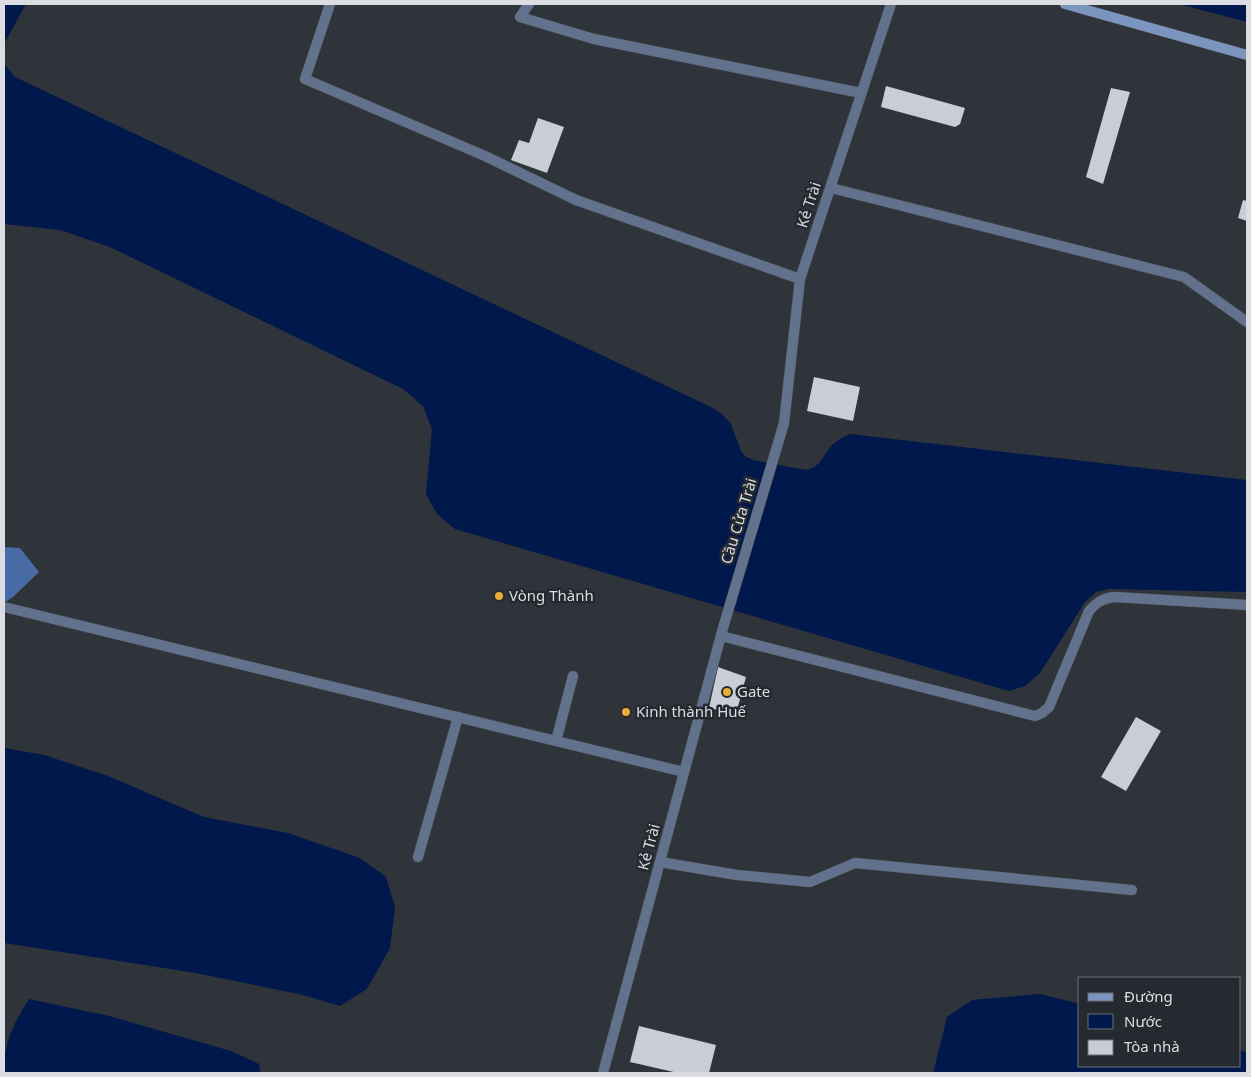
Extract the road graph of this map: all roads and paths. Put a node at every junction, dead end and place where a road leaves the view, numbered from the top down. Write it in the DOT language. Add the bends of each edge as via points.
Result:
graph roads {
  1 [pos="330,4"];
  2 [pos="529,4"];
  3 [pos="891,4"];
  4 [pos="1065,4"];
  5 [pos="1247,55"];
  6 [pos="861,93"];
  7 [pos="831,188"];
  8 [pos="800,279"];
  9 [pos="1247,322"];
  10 [pos="784,422"];
  11 [pos="1247,604"];
  12 [pos="4,607"];
  13 [pos="722,632"];
  14 [pos="573,676"];
  15 [pos="458,717"];
  16 [pos="556,741"];
  17 [pos="684,772"];
  18 [pos="418,857"];
  19 [pos="660,862"];
  20 [pos="1132,890"];
  21 [pos="603,1073"];
  1 -- 8 [label="street" via="305,79 485,156 576,200"];
  2 -- 6 [label="street" via="520,17 594,39"];
  3 -- 6 [label="street, Kẻ Trài"];
  4 -- 5 [label="main road"];
  6 -- 7 [label="street, Kẻ Trài"];
  7 -- 8 [label="street, Kẻ Trài"];
  7 -- 9 [label="street" via="1184,277"];
  8 -- 10 [label="street, Kẻ Trài"];
  10 -- 13 [label="street, Cầu Cửa Trài"];
  11 -- 13 [label="street" via="1104,598 1089,611 1049,706 1035,716"];
  12 -- 15 [label="street"];
  13 -- 17 [label="street, Kẻ Trài"];
  14 -- 16 [label="street"];
  15 -- 16 [label="street"];
  15 -- 18 [label="street"];
  16 -- 17 [label="street"];
  17 -- 19 [label="street, Kẻ Trài"];
  19 -- 20 [label="street" via="737,875 810,882 855,863"];
  19 -- 21 [label="street, Kẻ Trài"];
}
